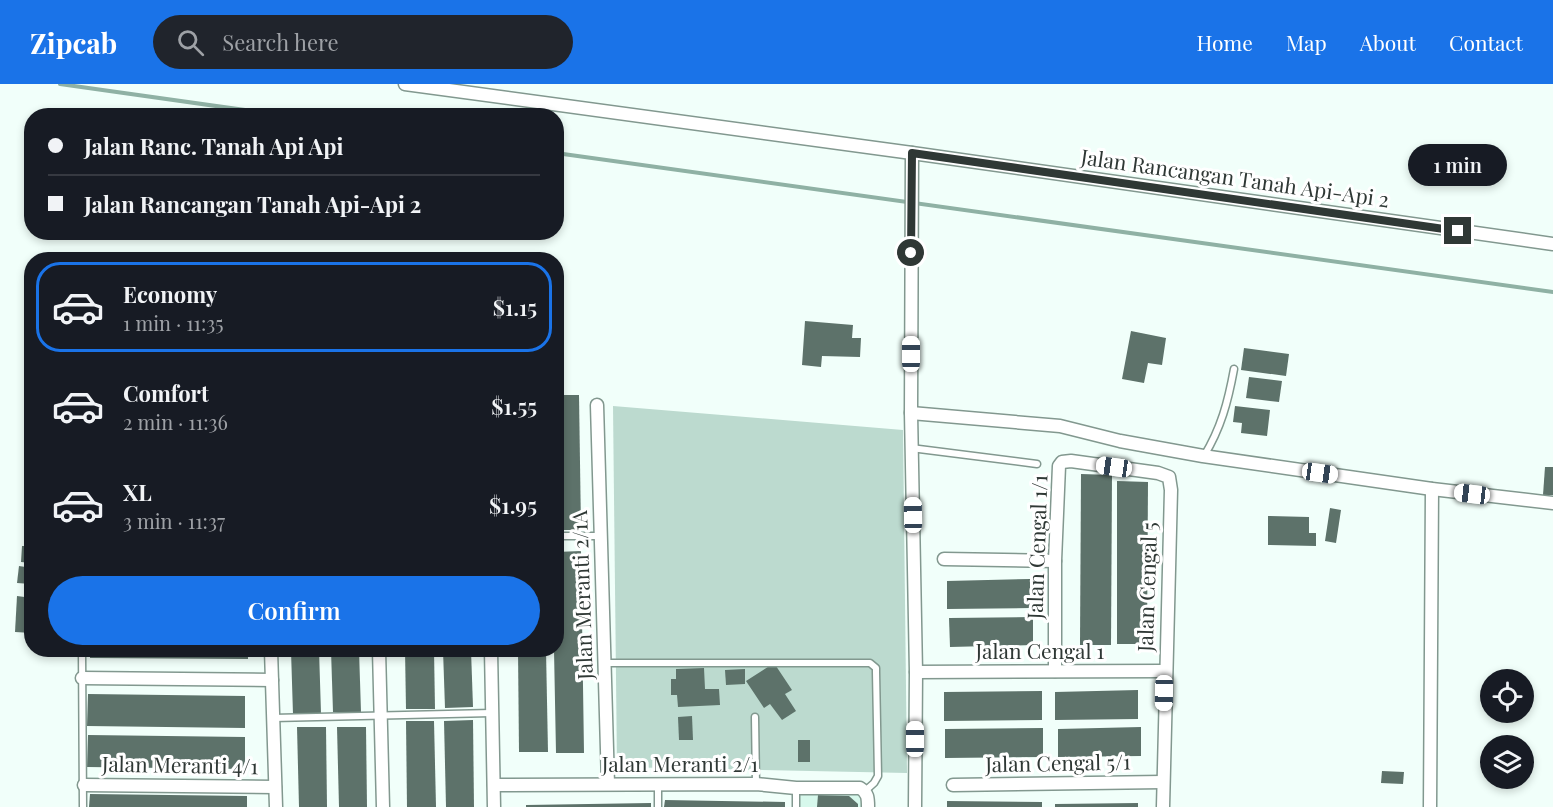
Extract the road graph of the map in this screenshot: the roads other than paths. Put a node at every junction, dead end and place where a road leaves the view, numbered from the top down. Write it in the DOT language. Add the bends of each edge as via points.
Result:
graph roads {
  1 [pos="405,84"];
  2 [pos="912,153"];
  3 [pos="1553,244"];
  4 [pos="1234,369"];
  5 [pos="597,405"];
  6 [pos="911,413"];
  7 [pos="911,448"];
  8 [pos="1203,456"];
  9 [pos="1037,464"];
  10 [pos="1169,477"];
  11 [pos="1432,489"];
  12 [pos="1553,503"];
  13 [pos="564,536"];
  14 [pos="601,536"];
  15 [pos="944,559"];
  16 [pos="1055,561"];
  17 [pos="82,657"];
  18 [pos="271,657"];
  19 [pos="379,657"];
  20 [pos="491,657"];
  21 [pos="604,663"];
  22 [pos="1055,671"];
  23 [pos="1165,671"];
  24 [pos="915,672"];
  25 [pos="82,678"];
  26 [pos="272,680"];
  27 [pos="492,713"];
  28 [pos="381,715"];
  29 [pos="755,717"];
  30 [pos="272,718"];
  31 [pos="1163,782"];
  32 [pos="84,784"];
  33 [pos="608,784"];
  34 [pos="756,784"];
  35 [pos="494,785"];
  36 [pos="658,785"];
  37 [pos="953,785"];
  38 [pos="275,787"];
  39 [pos="796,788"];
  40 [pos="865,791"];
  41 [pos="83,807"];
  42 [pos="276,807"];
  43 [pos="383,807"];
  44 [pos="494,807"];
  45 [pos="658,807"];
  46 [pos="796,807"];
  47 [pos="868,807"];
  48 [pos="915,807"];
  49 [pos="1163,807"];
  50 [pos="1430,807"];
  1 -- 2 [label="street, Jalan Rancangan Tanah Api-Api 2"];
  2 -- 3 [label="street, Jalan Rancangan Tanah Api-Api 2"];
  2 -- 6 [label="street"];
  4 -- 8 [label="lane" via="1217,434"];
  5 -- 14 [label="street, Jalan Meranti 2/1A"];
  6 -- 7 [label="street"];
  6 -- 8 [label="street" via="1060,426"];
  7 -- 9 [label="lane"];
  7 -- 24 [label="street"];
  8 -- 11 [label="street"];
  10 -- 16 [label="street, Jalan Cengal 1/1" via="1062,462 1058,470"];
  10 -- 23 [label="street, Jalan Cengal 5"];
  11 -- 12 [label="street"];
  11 -- 50 [label="street"];
  13 -- 14 [label="lane"];
  14 -- 21 [label="street, Jalan Meranti 2/1A"];
  15 -- 16 [label="street"];
  16 -- 22 [label="street, Jalan Cengal 1/1"];
  17 -- 25 [label="lane"];
  18 -- 26 [label="street"];
  19 -- 28 [label="street"];
  20 -- 27 [label="street"];
  21 -- 33 [label="street, Jalan Meranti 2/1A"];
  21 -- 40 [label="lane" via="870,663 876,672 878,776"];
  22 -- 23 [label="street, Jalan Cengal 1"];
  22 -- 24 [label="street, Jalan Cengal 1"];
  23 -- 31 [label="street, Jalan Cengal 5"];
  24 -- 48 [label="street"];
  25 -- 26 [label="street"];
  25 -- 32 [label="lane"];
  26 -- 30 [label="street"];
  27 -- 28 [label="lane"];
  27 -- 35 [label="street"];
  28 -- 30 [label="lane"];
  28 -- 43 [label="street"];
  29 -- 34 [label="lane"];
  30 -- 38 [label="street"];
  31 -- 37 [label="street, Jalan Cengal 5/1"];
  31 -- 49 [label="street, Jalan Cengal 5"];
  32 -- 38 [label="street, Jalan Meranti 4/1"];
  32 -- 41 [label="lane"];
  33 -- 35 [label="street, Jalan Meranti 2/1"];
  33 -- 36 [label="street, Jalan Meranti 2/1"];
  34 -- 36 [label="street, Jalan Meranti 2/1"];
  34 -- 39 [label="street, Jalan Meranti 2/1"];
  35 -- 44 [label="street"];
  36 -- 45 [label="lane"];
  38 -- 42 [label="street"];
  39 -- 40 [label="street, Jalan Meranti 2/1"];
  39 -- 46 [label="lane"];
  40 -- 47 [label="street"];
}
